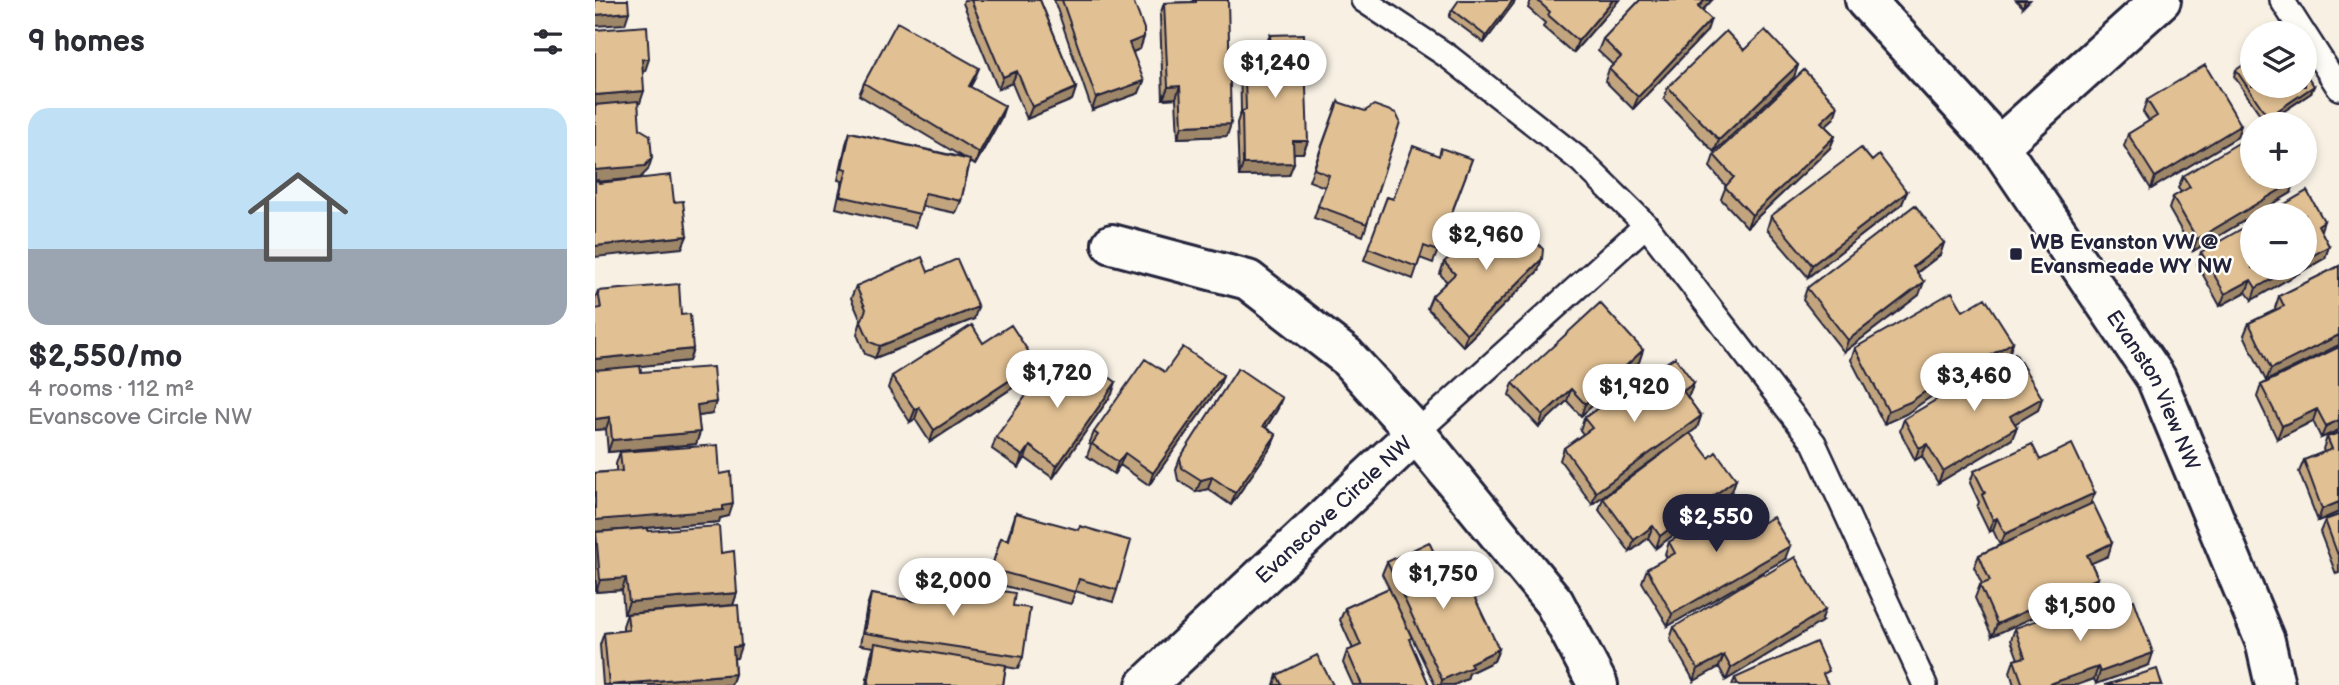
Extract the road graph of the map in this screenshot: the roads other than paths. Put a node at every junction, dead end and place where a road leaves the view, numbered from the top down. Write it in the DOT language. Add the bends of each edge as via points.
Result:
graph roads {
  1 [pos="1363,0"];
  2 [pos="1865,0"];
  3 [pos="2161,0"];
  4 [pos="2282,0"];
  5 [pos="2296,21"];
  6 [pos="2317,54"];
  7 [pos="2339,88"];
  8 [pos="1999,146"];
  9 [pos="1646,225"];
  10 [pos="1112,244"];
  11 [pos="1416,433"];
  12 [pos="1146,685"];
  13 [pos="1598,685"];
  14 [pos="1925,685"];
  15 [pos="2275,685"];
  1 -- 9 [label="lane" via="1449,57 1580,161"];
  2 -- 8 [label="street, Evanston View NW"];
  3 -- 8 [label="street"];
  4 -- 5 [label="lane"];
  6 -- 7 [label="lane"];
  8 -- 15 [label="street, Evanston View NW" via="2156,378 2265,641"];
  9 -- 11 [label="lane"];
  9 -- 14 [label="lane" via="1814,443"];
  10 -- 11 [label="street" via="1248,280 1346,356"];
  11 -- 12 [label="street, Evanscove Circle NW"];
  11 -- 13 [label="street, Evanscove Circle NW" via="1554,602"];
}
